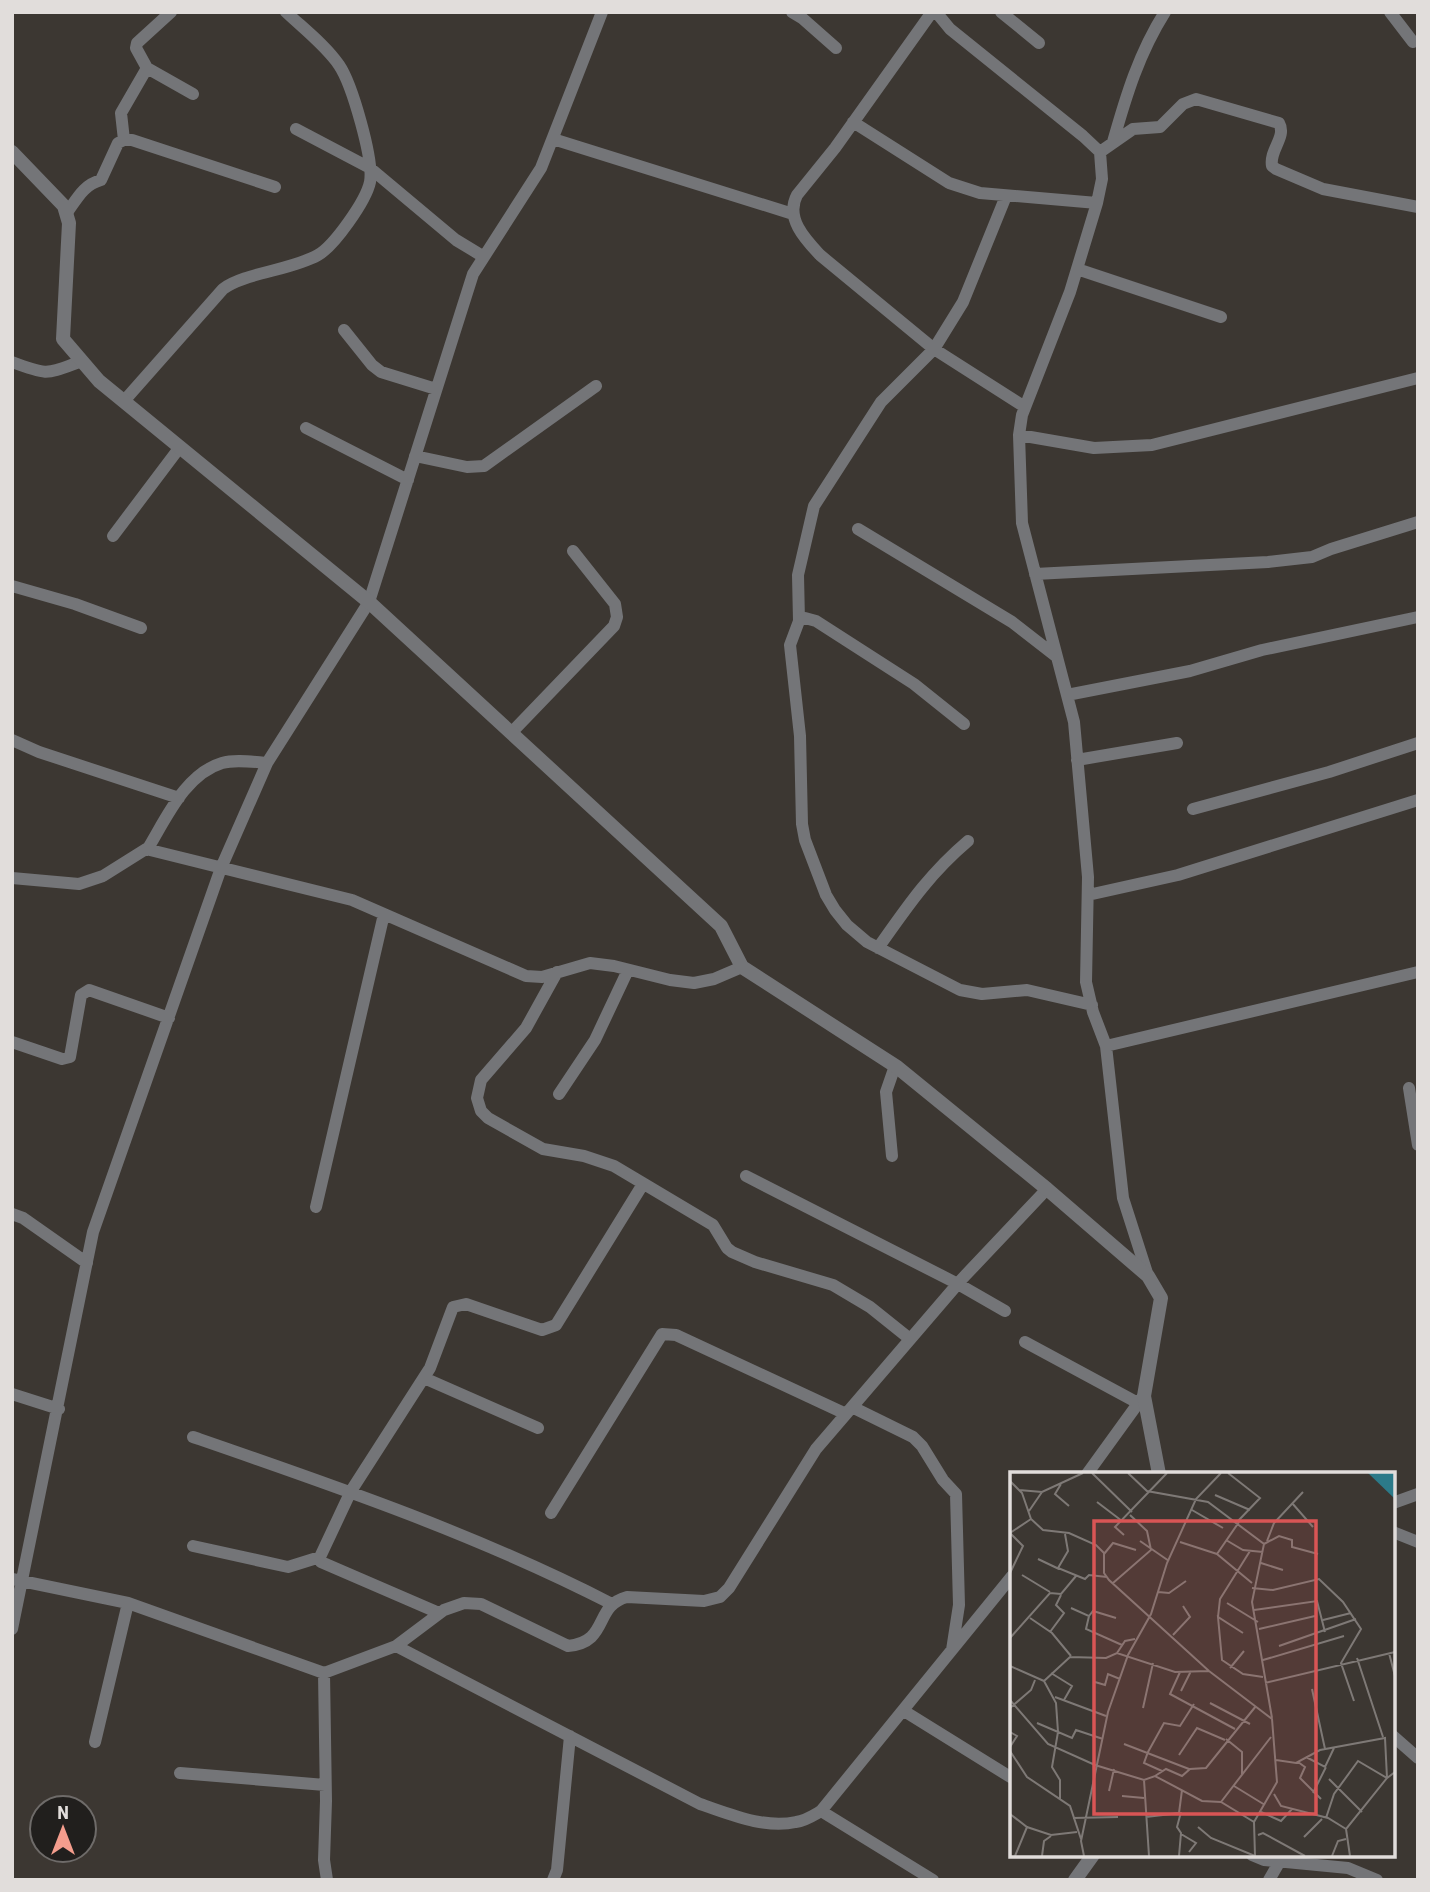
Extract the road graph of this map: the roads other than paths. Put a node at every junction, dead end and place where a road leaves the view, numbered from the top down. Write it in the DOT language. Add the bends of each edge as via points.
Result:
graph roads {
  1 [pos="172,12"];
  2 [pos="286,12"];
  3 [pos="602,12"];
  4 [pos="792,12"];
  5 [pos="934,12"];
  6 [pos="1001,12"];
  7 [pos="1165,12"];
  8 [pos="1390,12"];
  9 [pos="1413,42"];
  10 [pos="1040,43"];
  11 [pos="836,48"];
  12 [pos="147,68"];
  13 [pos="193,94"];
  14 [pos="853,122"];
  15 [pos="296,129"];
  16 [pos="553,139"];
  17 [pos="124,140"];
  18 [pos="1113,142"];
  19 [pos="1100,152"];
  20 [pos="13,155"];
  21 [pos="370,169"];
  22 [pos="275,187"];
  23 [pos="1006,196"];
  24 [pos="1097,203"];
  25 [pos="1418,207"];
  26 [pos="66,214"];
  27 [pos="793,214"];
  28 [pos="484,257"];
  29 [pos="1077,270"];
  30 [pos="1221,317"];
  31 [pos="344,330"];
  32 [pos="934,349"];
  33 [pos="82,361"];
  34 [pos="12,362"];
  35 [pos="1418,378"];
  36 [pos="596,386"];
  37 [pos="436,389"];
  38 [pos="124,401"];
  39 [pos="1025,407"];
  40 [pos="306,428"];
  41 [pos="1019,435"];
  42 [pos="180,447"];
  43 [pos="415,456"];
  44 [pos="408,480"];
  45 [pos="1418,522"];
  46 [pos="858,529"];
  47 [pos="113,536"];
  48 [pos="573,551"];
  49 [pos="1035,574"];
  50 [pos="12,586"];
  51 [pos="369,602"];
  52 [pos="1418,617"];
  53 [pos="799,621"];
  54 [pos="142,628"];
  55 [pos="1057,657"];
  56 [pos="1067,695"];
  57 [pos="964,724"];
  58 [pos="512,733"];
  59 [pos="12,740"];
  60 [pos="1177,743"];
  61 [pos="1418,743"];
  62 [pos="1077,760"];
  63 [pos="267,763"];
  64 [pos="179,798"];
  65 [pos="1418,800"];
  66 [pos="1193,809"];
  67 [pos="968,841"];
  68 [pos="147,850"];
  69 [pos="221,868"];
  70 [pos="12,877"];
  71 [pos="1088,895"];
  72 [pos="384,914"];
  73 [pos="878,948"];
  74 [pos="742,967"];
  75 [pos="628,970"];
  76 [pos="557,972"];
  77 [pos="1418,972"];
  78 [pos="1092,1005"];
  79 [pos="169,1018"];
  80 [pos="12,1042"];
  81 [pos="1106,1046"];
  82 [pos="895,1066"];
  83 [pos="1409,1088"];
  84 [pos="559,1094"];
  85 [pos="1418,1146"];
  86 [pos="892,1156"];
  87 [pos="746,1177"];
  88 [pos="643,1184"];
  89 [pos="1047,1189"];
  90 [pos="316,1207"];
  91 [pos="12,1214"];
  92 [pos="87,1263"];
  93 [pos="1147,1276"];
  94 [pos="958,1284"];
  95 [pos="1005,1311"];
  96 [pos="910,1339"];
  97 [pos="1025,1342"];
  98 [pos="424,1378"];
  99 [pos="12,1394"];
  100 [pos="1141,1399"];
  101 [pos="59,1409"];
  102 [pos="849,1410"];
  103 [pos="538,1428"];
  104 [pos="193,1437"];
  105 [pos="1088,1472"];
  106 [pos="1159,1472"];
  107 [pos="351,1491"];
  108 [pos="1418,1494"];
  109 [pos="1395,1502"];
  110 [pos="551,1513"];
  111 [pos="1395,1533"];
  112 [pos="1418,1542"];
  113 [pos="193,1546"];
  114 [pos="320,1557"];
  115 [pos="1010,1578"];
  116 [pos="17,1581"];
  117 [pos="128,1603"];
  118 [pos="612,1604"];
  119 [pos="439,1614"];
  120 [pos="12,1629"];
  121 [pos="396,1646"];
  122 [pos="951,1652"];
  123 [pos="324,1674"];
  124 [pos="904,1711"];
  125 [pos="570,1736"];
  126 [pos="1395,1738"];
  127 [pos="95,1742"];
  128 [pos="1417,1756"];
  129 [pos="180,1773"];
  130 [pos="1010,1777"];
  131 [pos="325,1785"];
  132 [pos="821,1811"];
  133 [pos="1092,1857"];
  134 [pos="1257,1857"];
  135 [pos="1280,1861"];
  136 [pos="557,1876"];
  137 [pos="1079,1879"];
  138 [pos="327,1880"];
  139 [pos="933,1880"];
  140 [pos="1269,1880"];
  141 [pos="1377,1880"];
  1 -- 12 [label="street" via="137,43"];
  2 -- 21 [label="street" via="340,66"];
  3 -- 16 [label="street"];
  4 -- 11 [label="street"];
  5 -- 14 [label="street"];
  5 -- 19 [label="street"];
  6 -- 10 [label="street"];
  7 -- 18 [label="street" via="1128,87"];
  8 -- 9 [label="street"];
  12 -- 13 [label="street"];
  12 -- 17 [label="street" via="121,113"];
  14 -- 23 [label="street" via="949,183 980,194"];
  14 -- 27 [label="street" via="797,195"];
  15 -- 21 [label="street"];
  16 -- 27 [label="street"];
  16 -- 28 [label="street" via="541,168"];
  17 -- 22 [label="street"];
  17 -- 26 [label="street" via="118,143 101,180 84,188"];
  18 -- 19 [label="street"];
  18 -- 25 [label="street" via="1133,129 1160,127 1189,100 1204,100 1279,123 1282,134 1271,155 1276,169 1323,189"];
  19 -- 24 [label="street"];
  20 -- 26 [label="street" via="64,206"];
  21 -- 28 [label="street" via="456,240"];
  21 -- 38 [label="street" via="367,192 332,245 317,256 230,284"];
  23 -- 24 [label="street"];
  23 -- 32 [label="street" via="963,302"];
  24 -- 29 [label="street"];
  26 -- 33 [label="street" via="63,339"];
  27 -- 32 [label="street" via="805,239 820,255"];
  28 -- 37 [label="street" via="473,274"];
  29 -- 30 [label="street"];
  29 -- 39 [label="street"];
  31 -- 37 [label="street" via="381,372"];
  32 -- 39 [label="street"];
  32 -- 53 [label="street" via="881,402 814,506 798,575"];
  33 -- 34 [label="street" via="48,373"];
  33 -- 38 [label="street"];
  35 -- 41 [label="street" via="1152,445 1094,448"];
  36 -- 43 [label="street" via="484,467"];
  37 -- 43 [label="street"];
  38 -- 42 [label="street"];
  39 -- 41 [label="street"];
  40 -- 44 [label="street"];
  41 -- 49 [label="street" via="1022,523"];
  42 -- 47 [label="street"];
  42 -- 51 [label="street"];
  43 -- 44 [label="street"];
  44 -- 51 [label="street"];
  45 -- 49 [label="street" via="1312,557"];
  46 -- 55 [label="street" via="1012,622"];
  48 -- 58 [label="street" via="615,604 614,626"];
  49 -- 55 [label="street"];
  50 -- 54 [label="street"];
  51 -- 58 [label="street"];
  51 -- 63 [label="street"];
  52 -- 56 [label="street"];
  53 -- 57 [label="street" via="816,621 914,684"];
  53 -- 73 [label="street" via="790,654 805,841 835,910"];
  55 -- 56 [label="street"];
  56 -- 62 [label="street"];
  58 -- 74 [label="street" via="721,926"];
  59 -- 64 [label="street"];
  60 -- 62 [label="street"];
  61 -- 66 [label="street"];
  62 -- 71 [label="street"];
  63 -- 64 [label="street" via="224,762 202,772"];
  63 -- 69 [label="street"];
  64 -- 68 [label="street"];
  65 -- 71 [label="street" via="1178,875"];
  67 -- 73 [label="street" via="941,864"];
  68 -- 69 [label="street"];
  68 -- 70 [label="street" via="103,876 79,884"];
  69 -- 72 [label="street" via="352,900"];
  69 -- 79 [label="street"];
  71 -- 78 [label="street" via="1087,982"];
  72 -- 76 [label="street" via="526,976"];
  72 -- 90 [label="street"];
  73 -- 78 [label="street" via="960,990 982,994 1027,990"];
  74 -- 75 [label="street" via="694,983"];
  74 -- 82 [label="street"];
  75 -- 76 [label="street" via="590,964"];
  75 -- 84 [label="street" via="595,1040"];
  76 -- 88 [label="street" via="526,1028 481,1080 479,1106 488,1118 523,1140 556,1153 600,1160"];
  77 -- 81 [label="street"];
  78 -- 81 [label="street"];
  79 -- 80 [label="street" via="89,990 81,995 69,1057 62,1059"];
  79 -- 92 [label="street" via="93,1232"];
  81 -- 93 [label="street" via="1123,1198"];
  82 -- 86 [label="street" via="886,1092"];
  82 -- 89 [label="street"];
  83 -- 85 [label="street"];
  87 -- 94 [label="street"];
  88 -- 96 [label="street" via="713,1226 733,1252 833,1286 870,1307"];
  88 -- 98 [label="street" via="559,1322 542,1330 458,1304 450,1313"];
  89 -- 93 [label="street"];
  89 -- 94 [label="street"];
  91 -- 92 [label="street"];
  92 -- 101 [label="street"];
  93 -- 100 [label="street" via="1161,1298"];
  94 -- 95 [label="street"];
  94 -- 96 [label="street"];
  96 -- 102 [label="street"];
  97 -- 100 [label="street"];
  98 -- 103 [label="street"];
  98 -- 107 [label="street"];
  99 -- 101 [label="street"];
  100 -- 105 [label="street"];
  100 -- 106 [label="street"];
  101 -- 116 [label="street"];
  102 -- 110 [label="street" via="676,1335 662,1334"];
  102 -- 118 [label="street" via="816,1450 720,1597 704,1601 627,1597"];
  102 -- 122 [label="street" via="912,1437 956,1494 958,1605"];
  104 -- 107 [label="street"];
  107 -- 114 [label="street"];
  107 -- 118 [label="street" via="487,1545"];
  108 -- 109 [label="street"];
  111 -- 112 [label="street"];
  113 -- 114 [label="street" via="288,1567"];
  114 -- 119 [label="street" via="321,1562"];
  115 -- 122 [label="street"];
  116 -- 117 [label="street"];
  116 -- 120 [label="street"];
  117 -- 123 [label="street"];
  117 -- 127 [label="street"];
  118 -- 119 [label="street" via="593,1638 568,1646 481,1604 464,1603"];
  119 -- 121 [label="street"];
  121 -- 123 [label="street"];
  121 -- 125 [label="street"];
  122 -- 124 [label="street"];
  123 -- 131 [label="street"];
  124 -- 130 [label="street"];
  124 -- 132 [label="street"];
  125 -- 132 [label="street" via="700,1804 743,1819 797,1822"];
  125 -- 136 [label="street"];
  126 -- 128 [label="street"];
  129 -- 131 [label="street"];
  131 -- 138 [label="street"];
  132 -- 139 [label="street"];
  133 -- 137 [label="street"];
  134 -- 135 [label="street"];
  135 -- 140 [label="street"];
  135 -- 141 [label="street" via="1348,1868"];
}
